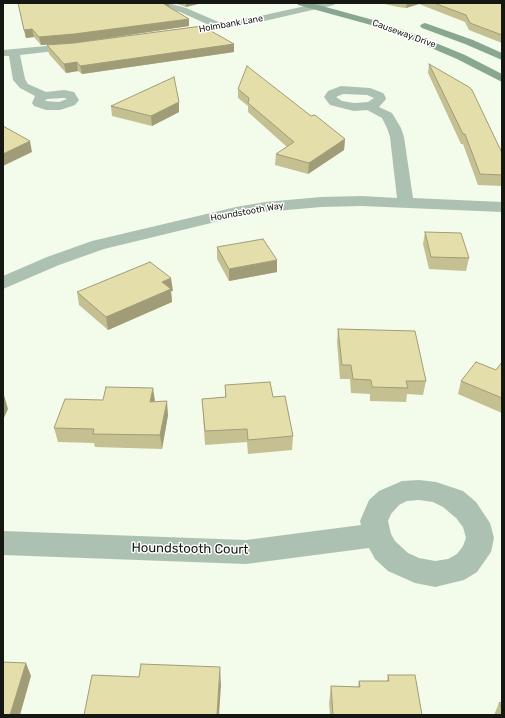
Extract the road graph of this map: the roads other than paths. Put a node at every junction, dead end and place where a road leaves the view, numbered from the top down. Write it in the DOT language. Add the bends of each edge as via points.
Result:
graph roads {
  1 [pos="158,3"];
  2 [pos="301,3"];
  3 [pos="331,3"];
  4 [pos="315,7"];
  5 [pos="414,23"];
  6 [pos="220,26"];
  7 [pos="166,35"];
  8 [pos="90,45"];
  9 [pos="9,52"];
  10 [pos="502,57"];
  11 [pos="502,79"];
  12 [pos="45,96"];
  13 [pos="369,106"];
  14 [pos="406,203"];
  15 [pos="502,207"];
  16 [pos="3,283"];
  17 [pos="376,535"];
  18 [pos="3,542"];
  1 -- 6 [label="street" via="183,10"];
  2 -- 4 [label="street, Causeway Drive"];
  3 -- 4 [label="street, Holmbank Lane"];
  4 -- 6 [label="street, Holmbank Lane"];
  4 -- 11 [label="street, Causeway Drive" via="411,36 461,57"];
  5 -- 10 [label="street, Causeway Drive" via="469,42"];
  6 -- 7 [label="street, Holmbank Lane"];
  8 -- 9 [label="street"];
  9 -- 12 [label="street" via="19,80 32,91"];
  13 -- 14 [label="street" via="387,116 394,128"];
  14 -- 15 [label="street, Houndstooth Way"];
  14 -- 16 [label="street, Houndstooth Way" via="321,202 236,212 98,245"];
  17 -- 18 [label="street, Houndstooth Court" via="246,552"];
}
